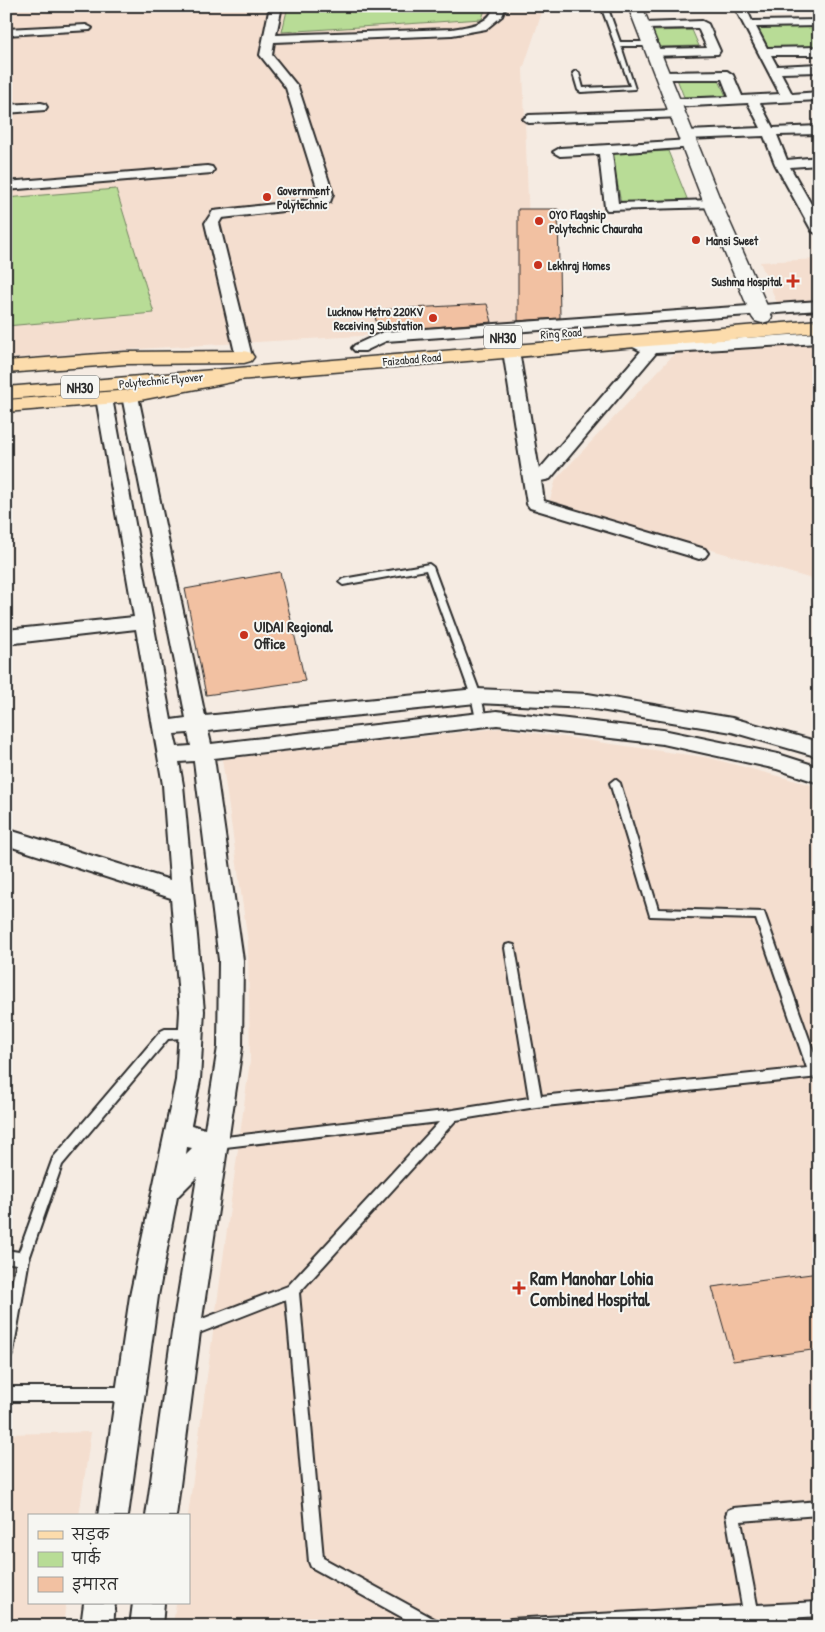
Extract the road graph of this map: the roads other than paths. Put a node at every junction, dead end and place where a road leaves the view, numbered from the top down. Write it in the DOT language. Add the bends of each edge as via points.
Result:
graph roads {
  1 [pos="276,6"];
  2 [pos="500,6"];
  3 [pos="604,6"];
  4 [pos="635,6"];
  5 [pos="740,6"];
  6 [pos="819,23"];
  7 [pos="749,24"];
  8 [pos="643,26"];
  9 [pos="86,28"];
  10 [pos="6,32"];
  11 [pos="269,40"];
  12 [pos="618,44"];
  13 [pos="652,49"];
  14 [pos="819,51"];
  15 [pos="765,52"];
  16 [pos="819,68"];
  17 [pos="774,70"];
  18 [pos="576,74"];
  19 [pos="663,76"];
  20 [pos="819,96"];
  21 [pos="788,98"];
  22 [pos="752,99"];
  23 [pos="738,100"];
  24 [pos="41,107"];
  25 [pos="675,108"];
  26 [pos="6,109"];
  27 [pos="529,119"];
  28 [pos="819,130"];
  29 [pos="769,132"];
  30 [pos="688,140"];
  31 [pos="605,150"];
  32 [pos="560,152"];
  33 [pos="819,161"];
  34 [pos="782,164"];
  35 [pos="207,170"];
  36 [pos="6,186"];
  37 [pos="796,192"];
  38 [pos="811,194"];
  39 [pos="713,204"];
  40 [pos="819,231"];
  41 [pos="819,305"];
  42 [pos="819,313"];
  43 [pos="766,325"];
  44 [pos="819,326"];
  45 [pos="819,338"];
  46 [pos="642,346"];
  47 [pos="511,351"];
  48 [pos="250,364"];
  49 [pos="6,367"];
  50 [pos="153,373"];
  51 [pos="6,378"];
  52 [pos="6,393"];
  53 [pos="130,396"];
  54 [pos="104,398"];
  55 [pos="6,406"];
  56 [pos="532,476"];
  57 [pos="149,489"];
  58 [pos="121,493"];
  59 [pos="699,553"];
  60 [pos="343,582"];
  61 [pos="144,622"];
  62 [pos="6,637"];
  63 [pos="476,696"];
  64 [pos="357,708"];
  65 [pos="481,719"];
  66 [pos="197,724"];
  67 [pos="163,728"];
  68 [pos="360,733"];
  69 [pos="819,750"];
  70 [pos="202,752"];
  71 [pos="168,756"];
  72 [pos="819,775"];
  73 [pos="615,783"];
  74 [pos="6,837"];
  75 [pos="182,894"];
  76 [pos="510,948"];
  77 [pos="190,1034"];
  78 [pos="816,1072"];
  79 [pos="536,1102"];
  80 [pos="453,1115"];
  81 [pos="177,1132"];
  82 [pos="215,1143"];
  83 [pos="165,1191"];
  84 [pos="6,1256"];
  85 [pos="23,1259"];
  86 [pos="292,1291"];
  87 [pos="186,1332"];
  88 [pos="6,1352"];
  89 [pos="6,1394"];
  90 [pos="130,1394"];
  91 [pos="819,1508"];
  92 [pos="112,1514"];
  93 [pos="161,1514"];
  94 [pos="100,1604"];
  95 [pos="150,1604"];
  96 [pos="819,1609"];
  97 [pos="752,1618"];
  98 [pos="97,1626"];
  99 [pos="146,1626"];
  100 [pos="433,1626"];
  101 [pos="510,1626"];
  1 -- 11 [label="street"];
  2 -- 11 [label="street" via="498,14 482,27 452,32"];
  3 -- 12 [label="lane"];
  4 -- 8 [label="street"];
  5 -- 7 [label="street"];
  6 -- 7 [label="street"];
  7 -- 15 [label="street"];
  8 -- 13 [label="street"];
  8 -- 13 [label="street" via="702,24 714,51"];
  9 -- 10 [label="street"];
  11 -- 48 [label="street" via="266,55 292,87 326,194 325,199 314,204 218,214 212,223"];
  12 -- 13 [label="lane"];
  12 -- 18 [label="lane" via="633,88 581,90"];
  13 -- 19 [label="street"];
  14 -- 15 [label="street"];
  15 -- 17 [label="street"];
  16 -- 17 [label="street"];
  17 -- 21 [label="street"];
  19 -- 23 [label="street" via="727,75"];
  19 -- 25 [label="street"];
  20 -- 21 [label="street"];
  21 -- 22 [label="street"];
  22 -- 23 [label="street"];
  22 -- 29 [label="street"];
  23 -- 25 [label="street"];
  24 -- 26 [label="street"];
  25 -- 27 [label="street"];
  25 -- 30 [label="street"];
  28 -- 29 [label="street"];
  29 -- 30 [label="street"];
  29 -- 34 [label="street"];
  30 -- 31 [label="street"];
  30 -- 39 [label="street"];
  31 -- 32 [label="street"];
  31 -- 39 [label="street" via="612,207"];
  33 -- 34 [label="street"];
  34 -- 37 [label="street"];
  35 -- 36 [label="street"];
  37 -- 38 [label="street"];
  37 -- 40 [label="street"];
  39 -- 43 [label="street"];
  41 -- 43 [label="street"];
  42 -- 43 [label="main road, Ring Road / NH30"];
  43 -- 44 [label="main road, Faizabad Road / NH30"];
  43 -- 45 [label="street"];
  43 -- 46 [label="main road, Faizabad Road / NH30"];
  43 -- 48 [label="main road, Ring Road / NH30" via="360,348"];
  46 -- 47 [label="main road, Faizabad Road / NH30"];
  46 -- 56 [label="street" via="544,475"];
  47 -- 48 [label="main road, Faizabad Road / NH30"];
  47 -- 56 [label="street"];
  48 -- 49 [label="main road, Faizabad Road" via="125,358"];
  48 -- 50 [label="main road, Polytechnic Flyover / NH30"];
  48 -- 53 [label="main road, Faizabad Road"];
  50 -- 51 [label="main road, Polytechnic Flyover / NH30"];
  50 -- 52 [label="main road, Polytechnic Flyover / NH30"];
  53 -- 54 [label="main road, Faizabad Road"];
  53 -- 57 [label="street"];
  54 -- 55 [label="main road, Faizabad Road"];
  54 -- 58 [label="street"];
  56 -- 59 [label="street" via="536,504"];
  57 -- 58 [label="street"];
  57 -- 66 [label="street"];
  58 -- 61 [label="street"];
  60 -- 63 [label="lane" via="429,567"];
  61 -- 62 [label="street"];
  61 -- 67 [label="street"];
  63 -- 64 [label="street"];
  63 -- 65 [label="lane"];
  63 -- 69 [label="street" via="588,701 732,725"];
  64 -- 66 [label="street"];
  64 -- 68 [label="street"];
  65 -- 68 [label="street"];
  65 -- 72 [label="street" via="497,718 662,737 778,762"];
  66 -- 67 [label="street"];
  66 -- 70 [label="street"];
  67 -- 71 [label="street"];
  68 -- 70 [label="street"];
  70 -- 71 [label="street"];
  70 -- 82 [label="street" via="231,960 230,1046"];
  71 -- 75 [label="street"];
  73 -- 78 [label="lane" via="654,914 760,915"];
  74 -- 75 [label="street"];
  75 -- 77 [label="street" via="192,1011"];
  76 -- 79 [label="lane"];
  77 -- 81 [label="street" via="188,1080"];
  77 -- 85 [label="lane" via="165,1034 57,1162"];
  78 -- 79 [label="lane"];
  79 -- 80 [label="lane"];
  80 -- 82 [label="lane"];
  80 -- 86 [label="lane"];
  81 -- 82 [label="street"];
  81 -- 83 [label="street"];
  82 -- 83 [label="street"];
  82 -- 87 [label="street"];
  83 -- 90 [label="street" via="144,1296"];
  84 -- 85 [label="lane"];
  85 -- 88 [label="lane"];
  86 -- 87 [label="lane"];
  86 -- 100 [label="lane" via="316,1562"];
  87 -- 93 [label="street"];
  89 -- 90 [label="lane"];
  90 -- 92 [label="street"];
  91 -- 97 [label="lane" via="732,1515"];
  94 -- 98 [label="street"];
  95 -- 99 [label="street"];
  96 -- 97 [label="lane"];
  97 -- 101 [label="lane"];
}
